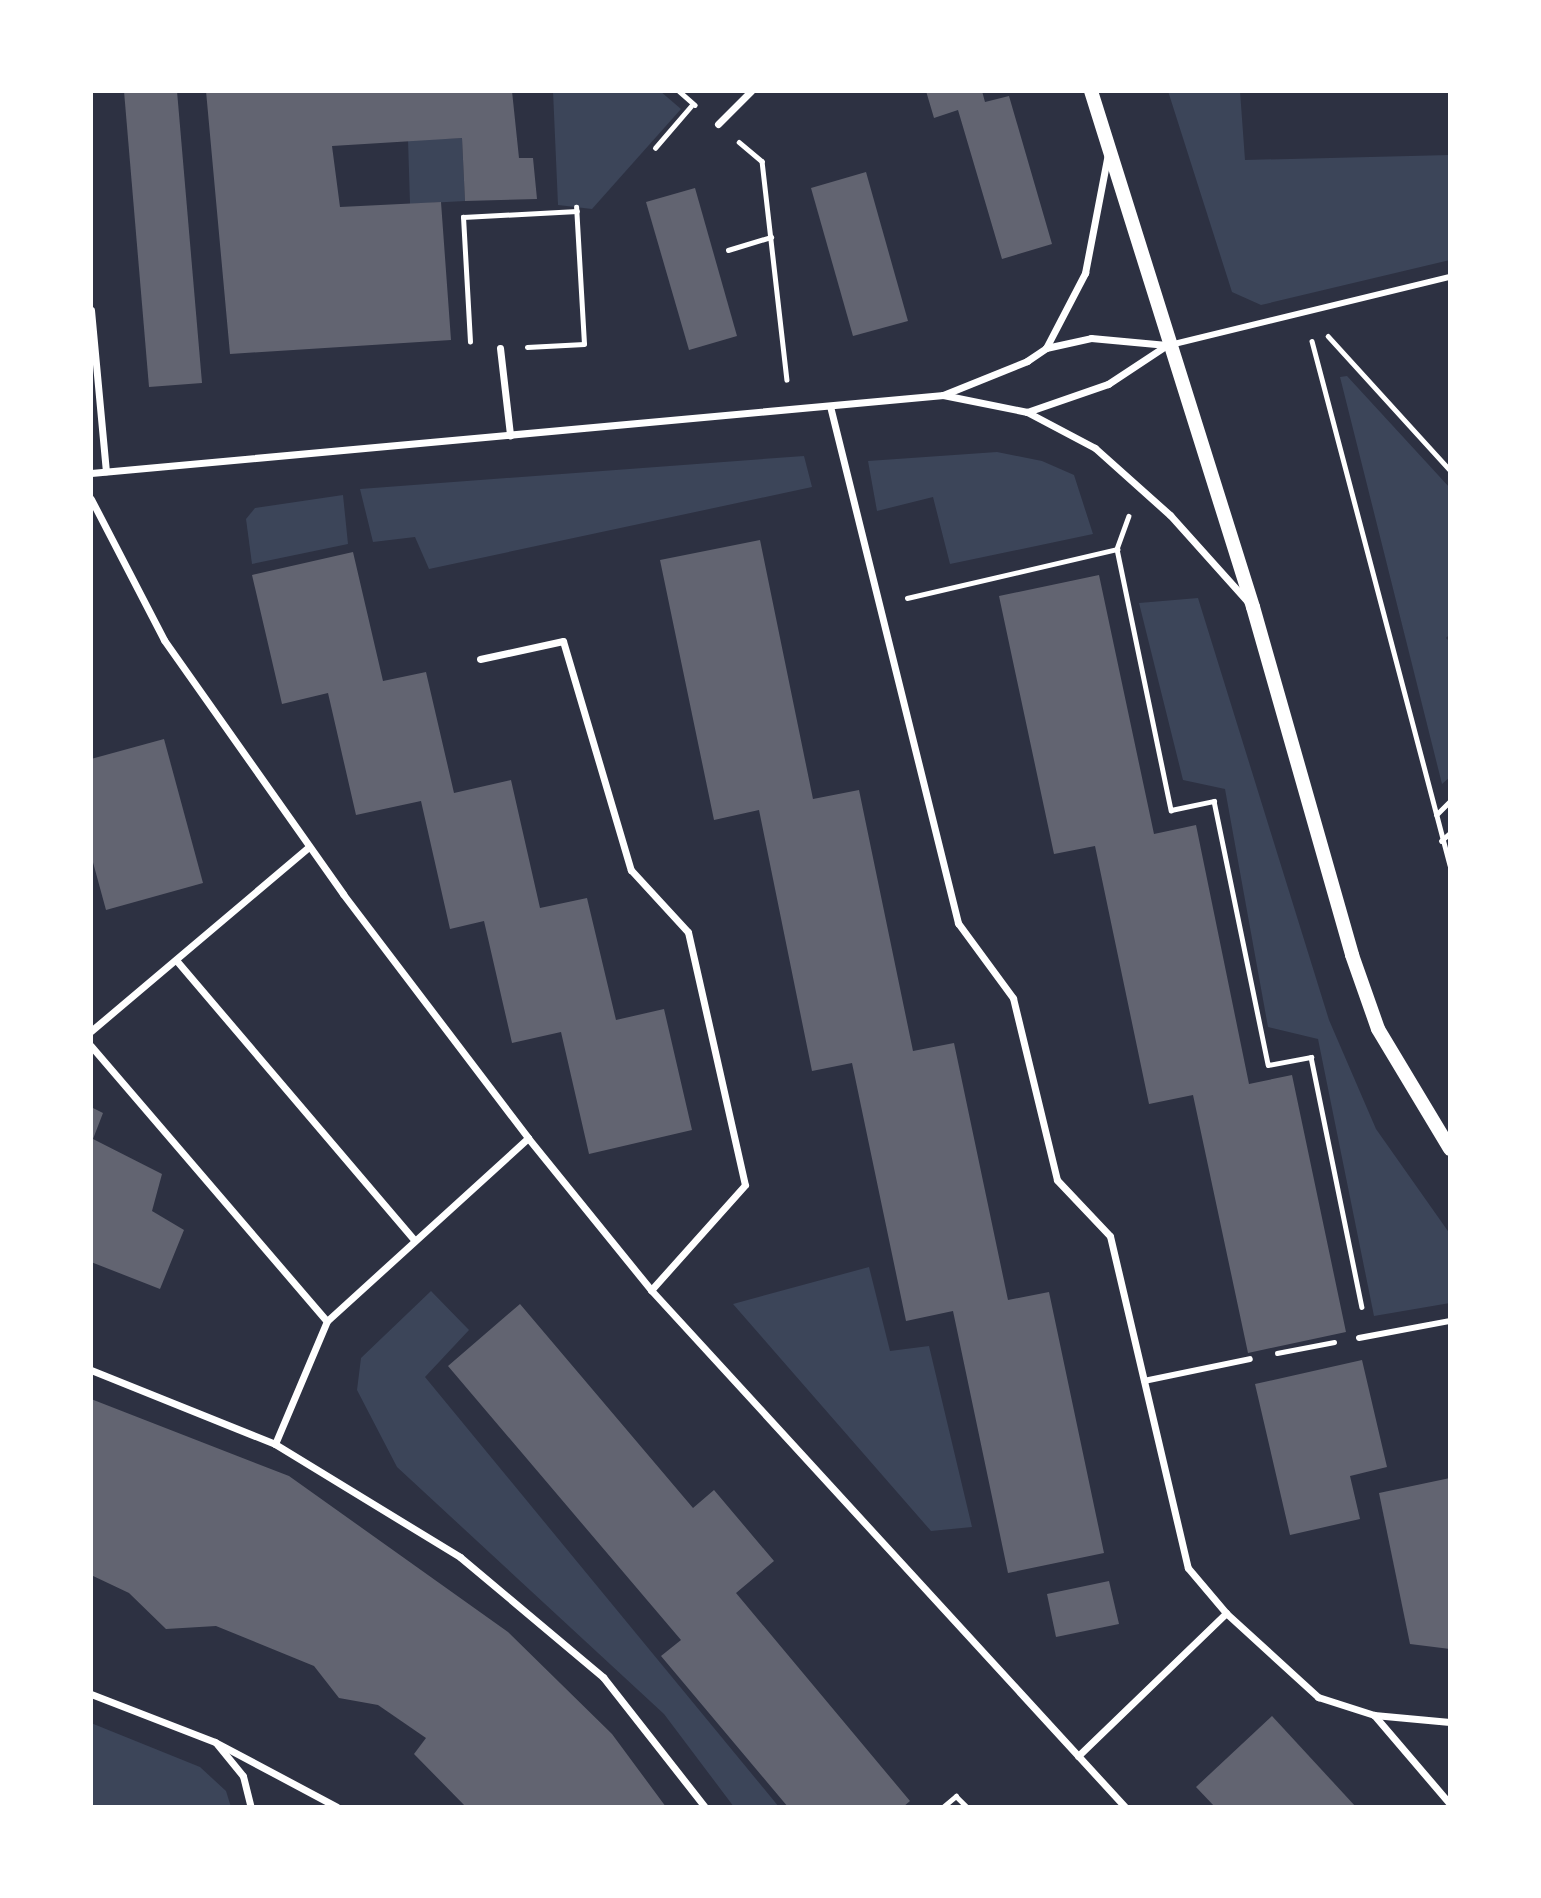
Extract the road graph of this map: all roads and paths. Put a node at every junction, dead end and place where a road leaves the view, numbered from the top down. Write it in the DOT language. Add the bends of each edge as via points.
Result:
graph roads {
  1 [pos="679,91"];
  2 [pos="751,91"];
  3 [pos="1091,91"];
  4 [pos="694,103"];
  5 [pos="718,124"];
  6 [pos="655,148"];
  7 [pos="1108,152"];
  8 [pos="771,237"];
  9 [pos="728,250"];
  10 [pos="1450,276"];
  11 [pos="91,310"];
  12 [pos="1303,310"];
  13 [pos="1167,345"];
  14 [pos="500,348"];
  15 [pos="1046,348"];
  16 [pos="943,395"];
  17 [pos="830,406"];
  18 [pos="791,409"];
  19 [pos="1027,412"];
  20 [pos="510,435"];
  21 [pos="1450,470"];
  22 [pos="106,471"];
  23 [pos="91,473"];
  24 [pos="91,499"];
  25 [pos="1121,506"];
  26 [pos="1117,550"];
  27 [pos="879,605"];
  28 [pos="1253,607"];
  29 [pos="480,659"];
  30 [pos="1450,801"];
  31 [pos="1435,815"];
  32 [pos="1450,833"];
  33 [pos="1441,841"];
  34 [pos="309,847"];
  35 [pos="1450,865"];
  36 [pos="176,960"];
  37 [pos="91,1031"];
  38 [pos="91,1046"];
  39 [pos="528,1138"];
  40 [pos="1450,1149"];
  41 [pos="414,1240"];
  42 [pos="651,1290"];
  43 [pos="327,1321"];
  44 [pos="1450,1321"];
  45 [pos="1368,1335"];
  46 [pos="1359,1338"];
  47 [pos="1250,1359"];
  48 [pos="91,1370"];
  49 [pos="1144,1381"];
  50 [pos="275,1444"];
  51 [pos="1226,1613"];
  52 [pos="91,1694"];
  53 [pos="1374,1715"];
  54 [pos="1450,1722"];
  55 [pos="215,1742"];
  56 [pos="1079,1756"];
  57 [pos="1450,1804"];
  58 [pos="251,1807"];
  59 [pos="337,1807"];
  60 [pos="705,1807"];
  61 [pos="943,1807"];
  62 [pos="967,1807"];
  63 [pos="1125,1807"];
  1 -- 4 [label="path"];
  2 -- 5 [label="street"];
  3 -- 7 [label="main road"];
  4 -- 5 [label="path"];
  4 -- 6 [label="path"];
  5 -- 8 [label="path" via="762,161"];
  7 -- 13 [label="main road"];
  7 -- 15 [label="street" via="1085,273"];
  8 -- 9 [label="path"];
  8 -- 18 [label="path"];
  10 -- 12 [label="street"];
  11 -- 22 [label="street"];
  12 -- 13 [label="street"];
  12 -- 21 [label="path"];
  12 -- 31 [label="path"];
  13 -- 15 [label="street" via="1091,338"];
  13 -- 19 [label="street" via="1108,384"];
  13 -- 28 [label="main road"];
  14 -- 14 [label="path" via="584,344 576,209 463,217 471,350"];
  14 -- 20 [label="street"];
  15 -- 16 [label="street" via="1027,361"];
  16 -- 17 [label="street"];
  16 -- 19 [label="street"];
  17 -- 18 [label="street"];
  17 -- 27 [label="street"];
  18 -- 20 [label="street"];
  19 -- 28 [label="street" via="1095,448 1170,515"];
  20 -- 22 [label="street"];
  22 -- 23 [label="street"];
  24 -- 34 [label="street" via="164,640"];
  25 -- 26 [label="path" via="1130,513"];
  26 -- 27 [label="path"];
  26 -- 45 [label="path" via="1171,810 1214,801 1268,1065 1311,1057"];
  27 -- 49 [label="street" via="958,923 1013,998 1057,1180 1110,1236"];
  28 -- 40 [label="main road" via="1352,955 1378,1029"];
  29 -- 42 [label="street" via="563,641 631,870 688,932 746,1185"];
  30 -- 31 [label="path"];
  31 -- 33 [label="path"];
  32 -- 33 [label="path"];
  33 -- 35 [label="path"];
  34 -- 36 [label="street"];
  34 -- 39 [label="street"];
  36 -- 37 [label="street"];
  36 -- 41 [label="street"];
  38 -- 43 [label="street"];
  39 -- 41 [label="street"];
  39 -- 42 [label="street"];
  41 -- 43 [label="street"];
  42 -- 56 [label="street"];
  43 -- 50 [label="street"];
  44 -- 45 [label="street"];
  45 -- 46 [label="street"];
  46 -- 47 [label="path"];
  47 -- 49 [label="street"];
  48 -- 50 [label="street"];
  49 -- 51 [label="street" via="1188,1568"];
  50 -- 60 [label="street" via="460,1557 603,1677"];
  51 -- 53 [label="street" via="1318,1697"];
  51 -- 56 [label="street"];
  52 -- 55 [label="street"];
  53 -- 54 [label="street"];
  53 -- 57 [label="street"];
  55 -- 58 [label="street" via="243,1776"];
  55 -- 59 [label="street"];
  56 -- 63 [label="street"];
  61 -- 62 [label="path" via="957,1796"];
}
